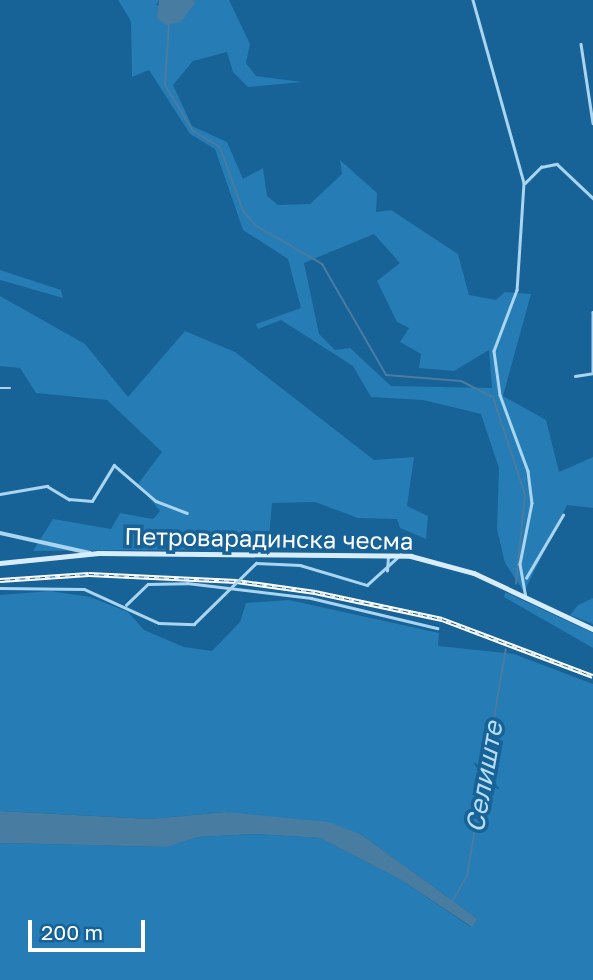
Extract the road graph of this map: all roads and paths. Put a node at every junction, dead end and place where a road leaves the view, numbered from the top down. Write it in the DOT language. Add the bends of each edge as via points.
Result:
graph roads {
  1 [pos="473,0"];
  2 [pos="581,44"];
  3 [pos="593,123"];
  4 [pos="524,183"];
  5 [pos="593,198"];
  6 [pos="593,312"];
  7 [pos="593,372"];
  8 [pos="575,376"];
  9 [pos="0,388"];
  10 [pos="10,388"];
  11 [pos="0,494"];
  12 [pos="187,513"];
  13 [pos="563,515"];
  14 [pos="0,533"];
  15 [pos="91,553"];
  16 [pos="386,555"];
  17 [pos="400,555"];
  18 [pos="0,563"];
  19 [pos="387,573"];
  20 [pos="526,578"];
  21 [pos="0,588"];
  22 [pos="526,597"];
  23 [pos="126,605"];
  24 [pos="437,628"];
  25 [pos="593,629"];
  1 -- 4 [label="street"];
  2 -- 3 [label="street"];
  4 -- 5 [label="street" via="541,167 557,164"];
  4 -- 20 [label="street" via="517,290 494,352 499,387 528,471 532,503 520,564"];
  6 -- 7 [label="street"];
  7 -- 8 [label="street"];
  9 -- 10 [label="street"];
  11 -- 12 [label="street" via="47,486 69,499 92,501 114,464 156,501"];
  13 -- 20 [label="street"];
  14 -- 15 [label="street"];
  15 -- 16 [label="main road, Петроварадинска чесма"];
  15 -- 18 [label="main road, Петроварадинска чесма"];
  16 -- 17 [label="main road, Петроварадинска чесма"];
  16 -- 19 [label="street"];
  17 -- 19 [label="street"];
  17 -- 22 [label="main road, Петроварадинска чесма" via="446,564"];
  19 -- 23 [label="street, bridge" via="360,585 300,565 256,563 194,624 159,623"];
  20 -- 22 [label="street"];
  21 -- 23 [label="street" via="75,587"];
  22 -- 25 [label="main road, Петроварадинска чесма"];
  23 -- 24 [label="street" via="148,584 187,583 311,598"];
}
